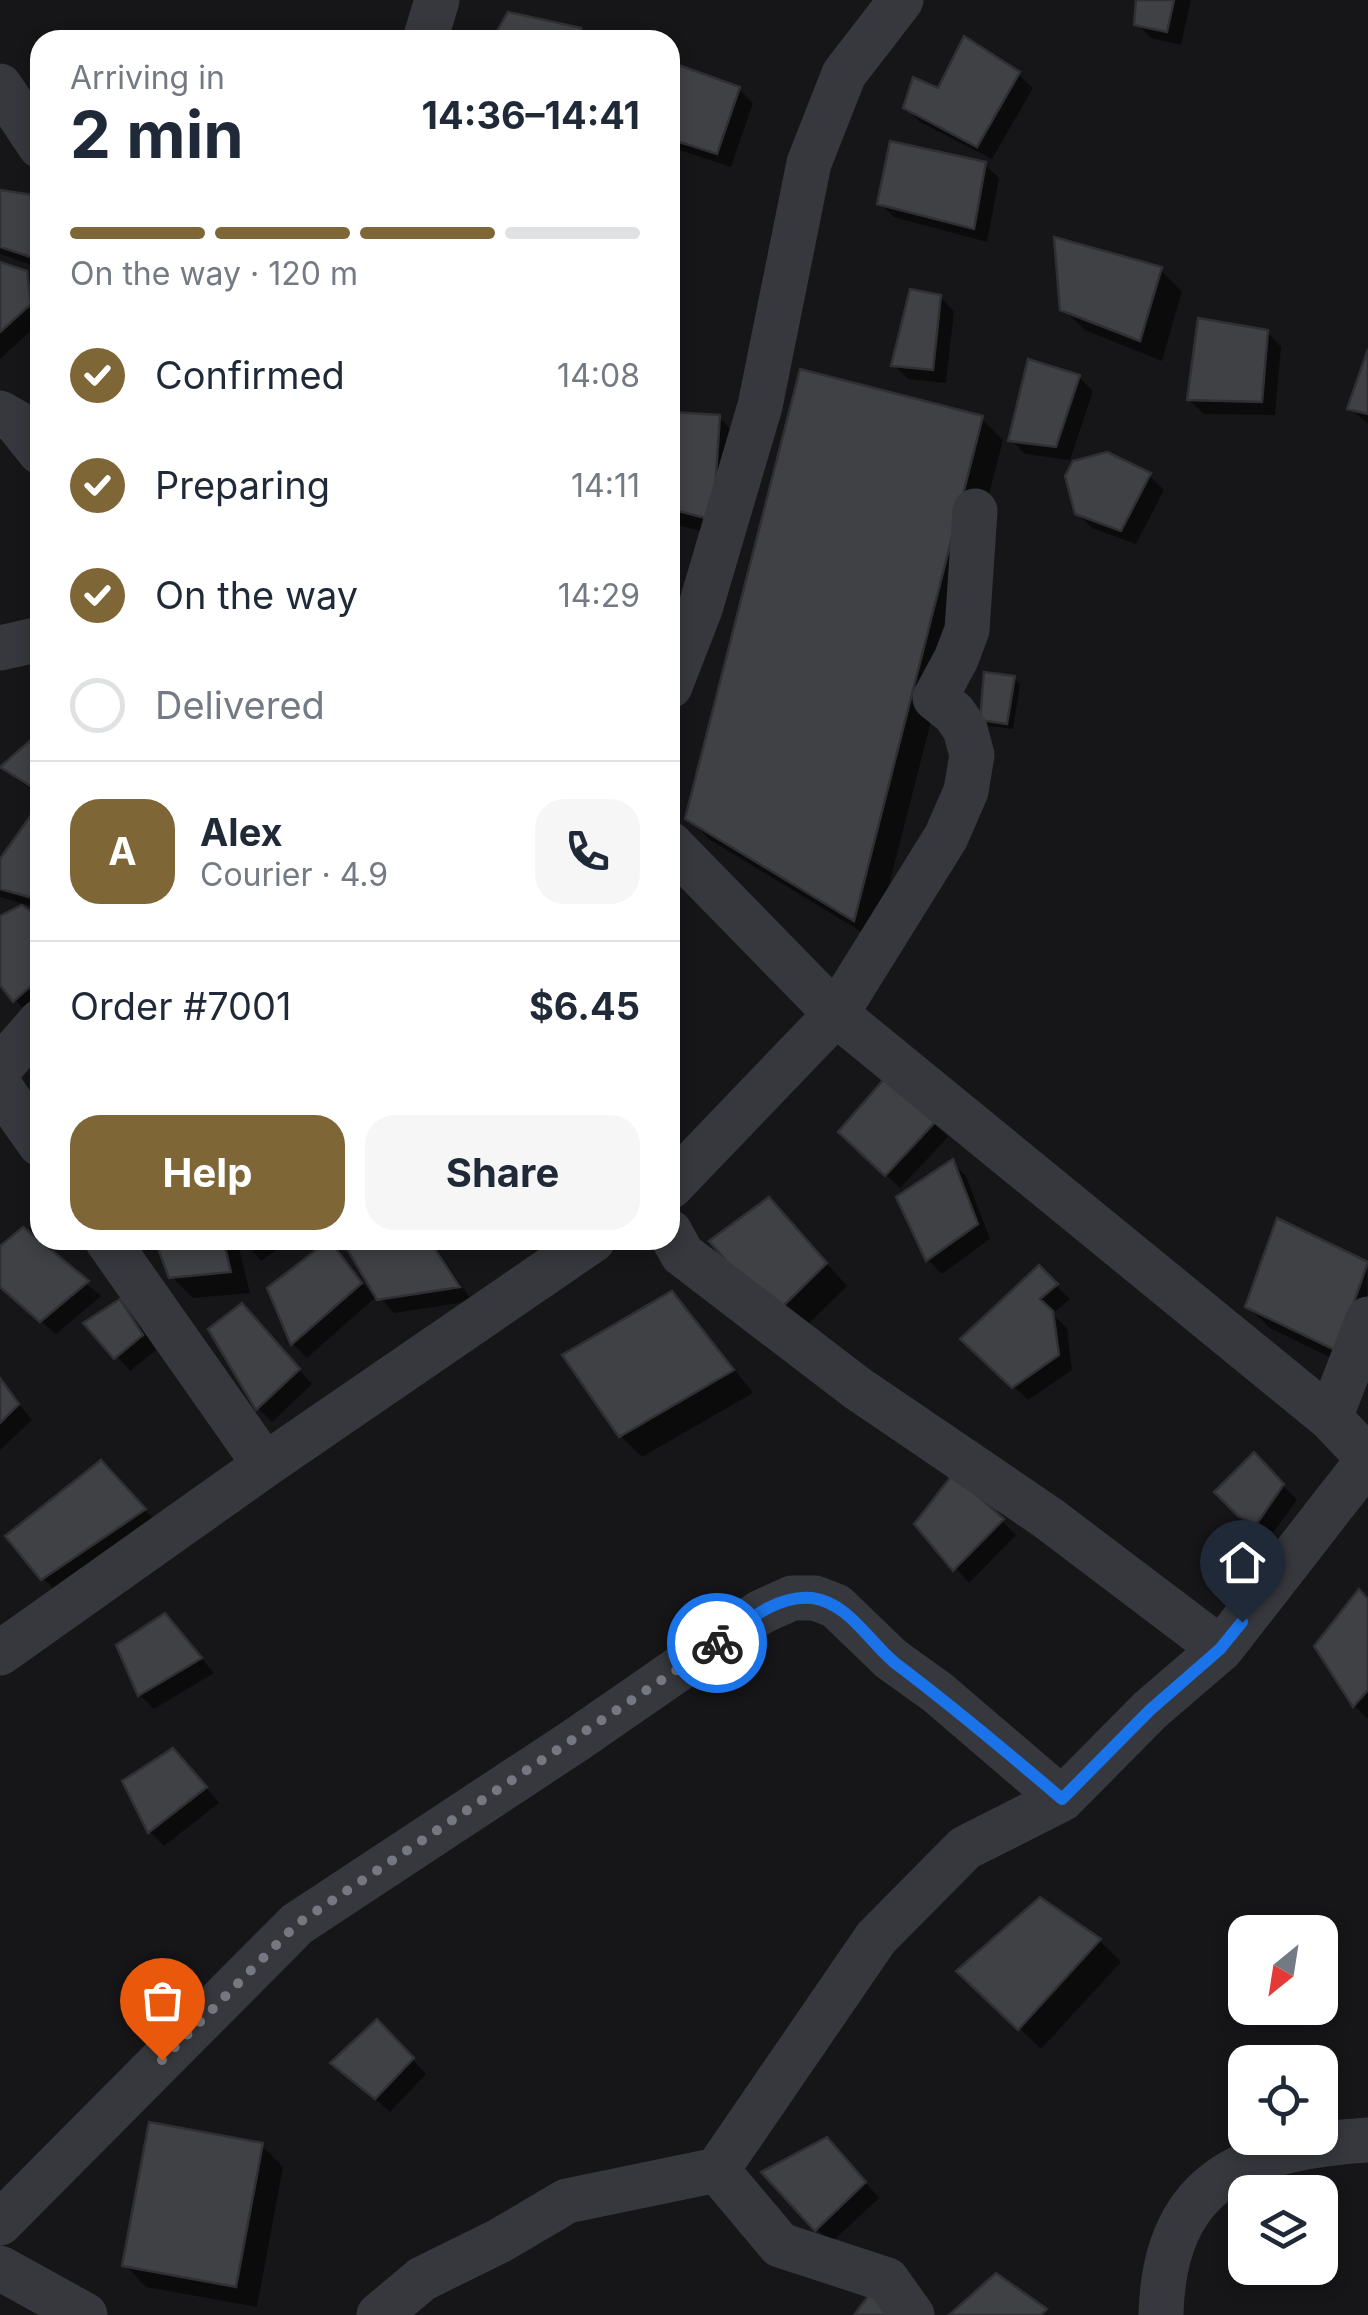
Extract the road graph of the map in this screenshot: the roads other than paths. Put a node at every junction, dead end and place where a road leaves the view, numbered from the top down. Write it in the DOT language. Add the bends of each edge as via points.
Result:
graph roads {
  1 [pos="437,0"];
  2 [pos="901,0"];
  3 [pos="428,30"];
  4 [pos="0,86"];
  5 [pos="30,131"];
  6 [pos="0,413"];
  7 [pos="30,440"];
  8 [pos="975,511"];
  9 [pos="30,641"];
  10 [pos="0,648"];
  11 [pos="680,660"];
  12 [pos="680,854"];
  13 [pos="836,1014"];
  14 [pos="30,1034"];
  15 [pos="0,1068"];
  16 [pos="0,1087"];
  17 [pos="30,1130"];
  18 [pos="680,1187"];
  19 [pos="114,1250"];
  20 [pos="578,1250"];
  21 [pos="680,1250"];
  22 [pos="1368,1319"];
  23 [pos="1330,1418"];
  24 [pos="1368,1459"];
  25 [pos="265,1465"];
  26 [pos="1220,1649"];
  27 [pos="0,1653"];
  28 [pos="1062,1799"];
  29 [pos="1368,2140"];
  30 [pos="717,2170"];
  31 [pos="0,2223"];
  32 [pos="0,2268"];
  33 [pos="85,2315"];
  34 [pos="379,2315"];
  35 [pos="912,2315"];
  36 [pos="1161,2315"];
  1 -- 3 [label="street"];
  2 -- 11 [label="street" via="844,74 810,163 760,406"];
  4 -- 5 [label="street"];
  6 -- 7 [label="street"];
  8 -- 13 [label="street" via="967,630 935,698 965,730 972,755 966,791 946,838"];
  9 -- 10 [label="street"];
  12 -- 13 [label="street"];
  13 -- 18 [label="street"];
  13 -- 23 [label="street"];
  14 -- 15 [label="street"];
  16 -- 17 [label="street"];
  19 -- 25 [label="street"];
  20 -- 25 [label="street"];
  21 -- 26 [label="street" via="857,1388 1048,1518"];
  22 -- 23 [label="street"];
  23 -- 24 [label="street"];
  24 -- 26 [label="street"];
  25 -- 27 [label="street"];
  26 -- 28 [label="street"];
  28 -- 30 [label="street" via="964,1848 876,1938"];
  28 -- 31 [label="street" via="891,1660 836,1606 792,1598 761,1612 297,1924"];
  29 -- 36 [label="street" via="1291,2150 1219,2178 1180,2223 1168,2252"];
  30 -- 34 [label="street" via="567,2201 422,2279"];
  30 -- 35 [label="street" via="780,2246 888,2280"];
  32 -- 33 [label="street"];
}
